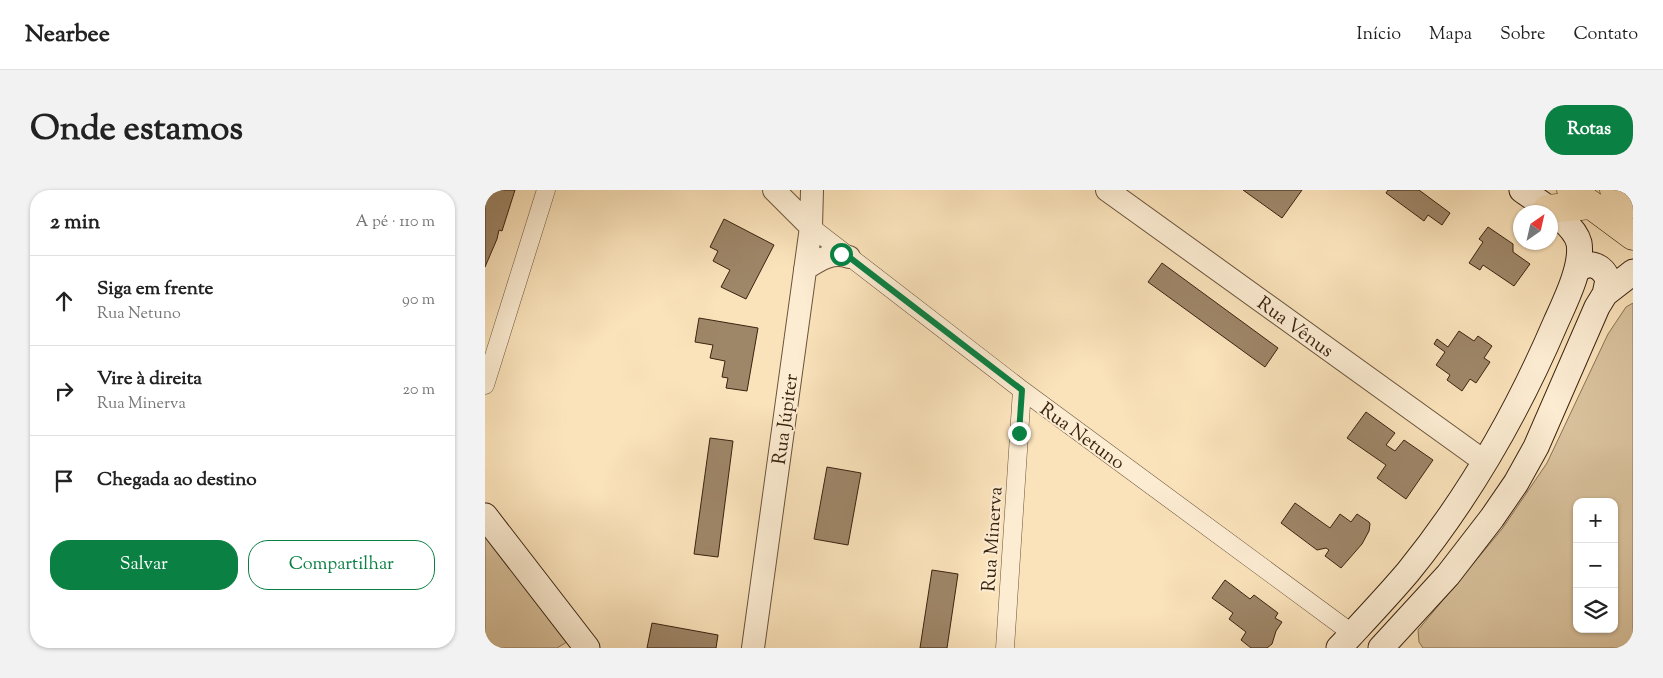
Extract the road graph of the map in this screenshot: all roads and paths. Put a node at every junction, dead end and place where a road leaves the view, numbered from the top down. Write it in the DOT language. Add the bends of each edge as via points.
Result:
graph roads {
  1 [pos="546,190"];
  2 [pos="774,190"];
  3 [pos="812,190"];
  4 [pos="1107,190"];
  5 [pos="1522,190"];
  6 [pos="1614,190"];
  7 [pos="1581,197"];
  8 [pos="1633,204"];
  9 [pos="1542,205"];
  10 [pos="1558,205"];
  11 [pos="1558,218"];
  12 [pos="811,227"];
  13 [pos="1633,236"];
  14 [pos="849,257"];
  15 [pos="805,269"];
  16 [pos="1576,272"];
  17 [pos="1633,272"];
  18 [pos="1605,294"];
  19 [pos="485,385"];
  20 [pos="1022,390"];
  21 [pos="1050,411"];
  22 [pos="1019,433"];
  23 [pos="1485,462"];
  24 [pos="485,516"];
  25 [pos="1346,641"];
  26 [pos="1388,646"];
  27 [pos="587,648"];
  28 [pos="753,648"];
  29 [pos="1005,648"];
  1 -- 19 [label="street"];
  2 -- 12 [label="street, Rua Netuno"];
  3 -- 12 [label="street, Rua Júpiter"];
  4 -- 23 [label="street, Rua Vênus"];
  5 -- 9 [label="main road"];
  6 -- 8 [label="main road"];
  7 -- 10 [label="main road"];
  7 -- 13 [label="main road"];
  11 -- 16 [label="main road" via="1571,228 1577,239 1579,256"];
  12 -- 14 [label="street, Rua Netuno"];
  12 -- 15 [label="street, Rua Júpiter"];
  14 -- 15 [label="street" via="841,254 829,256"];
  14 -- 20 [label="street, Rua Netuno"];
  15 -- 28 [label="street, Rua Júpiter"];
  16 -- 18 [label="main road" via="1588,264 1601,269 1608,280"];
  16 -- 23 [label="main road" via="1543,354"];
  17 -- 18 [label="main road"];
  18 -- 26 [label="main road" via="1537,447 1516,483 1448,575"];
  20 -- 21 [label="street, Rua Netuno"];
  20 -- 22 [label="street, Rua Minerva"];
  21 -- 22 [label="street" via="1033,414"];
  21 -- 25 [label="street, Rua Netuno"];
  22 -- 29 [label="street, Rua Minerva"];
  23 -- 25 [label="main road" via="1407,572"];
  24 -- 27 [label="main road"];
}
